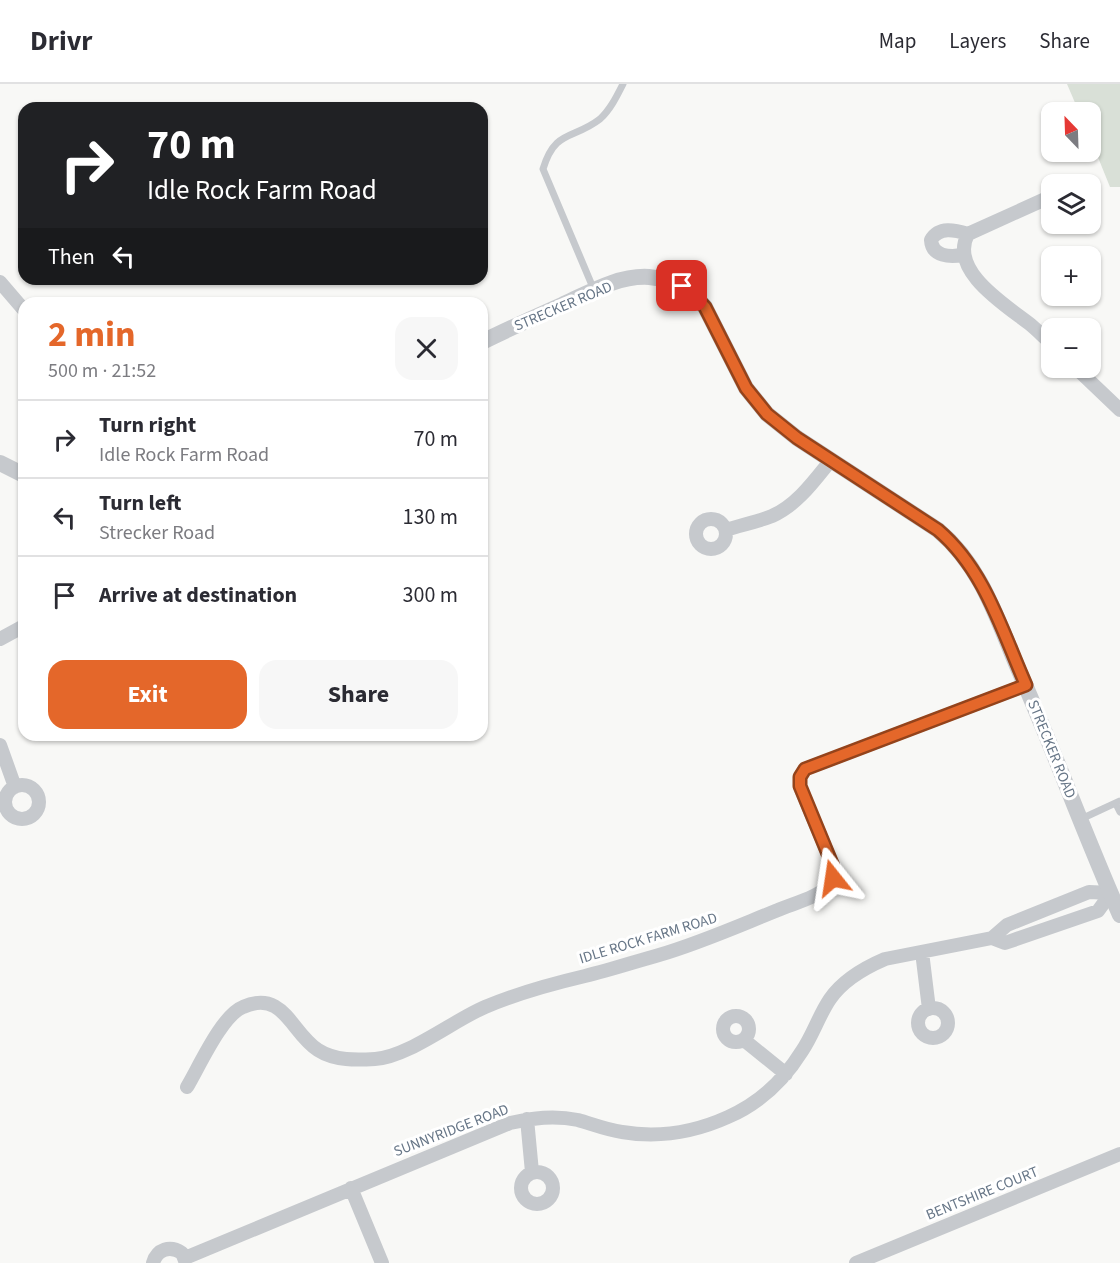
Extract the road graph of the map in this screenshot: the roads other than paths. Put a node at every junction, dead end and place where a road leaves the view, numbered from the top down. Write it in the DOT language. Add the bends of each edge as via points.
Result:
graph roads {
  1 [pos="623,84"];
  2 [pos="1041,202"];
  3 [pos="0,282"];
  4 [pos="594,290"];
  5 [pos="18,303"];
  6 [pos="1041,334"];
  7 [pos="488,339"];
  8 [pos="1087,378"];
  9 [pos="1119,406"];
  10 [pos="831,460"];
  11 [pos="0,463"];
  12 [pos="18,472"];
  13 [pos="726,530"];
  14 [pos="18,629"];
  15 [pos="0,639"];
  16 [pos="1026,685"];
  17 [pos="0,745"];
  18 [pos="15,787"];
  19 [pos="1118,803"];
  20 [pos="1120,812"];
  21 [pos="1081,819"];
  22 [pos="1111,893"];
  23 [pos="1120,915"];
  24 [pos="992,938"];
  25 [pos="922,952"];
  26 [pos="929,1009"];
  27 [pos="744,1040"];
  28 [pos="786,1074"];
  29 [pos="187,1087"];
  30 [pos="527,1119"];
  31 [pos="1120,1154"];
  32 [pos="532,1172"];
  33 [pos="351,1188"];
  34 [pos="185,1260"];
  35 [pos="153,1263"];
  36 [pos="382,1263"];
  37 [pos="856,1263"];
  1 -- 4 [label="lane" via="606,113 556,142 543,169"];
  2 -- 6 [label="street" via="965,244 974,276"];
  3 -- 5 [label="street"];
  4 -- 7 [label="street, STRECKER ROAD"];
  4 -- 10 [label="street, STRECKER ROAD" via="648,277 682,286 705,307 746,388 767,414"];
  8 -- 9 [label="street"];
  10 -- 13 [label="street" via="788,507"];
  10 -- 16 [label="street, STRECKER ROAD" via="954,543 981,581"];
  11 -- 12 [label="street"];
  14 -- 15 [label="street"];
  16 -- 21 [label="street, STRECKER ROAD"];
  16 -- 29 [label="street, IDLE ROCK FARM ROAD" via="805,769 800,786 833,866 829,884 811,897 693,945 516,995 484,1007 415,1046 381,1058 353,1060 317,1050 274,1005 259,1002 231,1014"];
  17 -- 18 [label="street"];
  19 -- 20 [label="lane"];
  19 -- 21 [label="lane"];
  21 -- 22 [label="street, STRECKER ROAD"];
  22 -- 23 [label="street, STRECKER ROAD"];
  22 -- 24 [label="street, SUNNYRIDGE ROAD" via="1089,892 1006,925"];
  22 -- 24 [label="street, SUNNYRIDGE ROAD" via="1098,911 1005,943"];
  24 -- 25 [label="street, SUNNYRIDGE ROAD"];
  25 -- 26 [label="street"];
  25 -- 28 [label="street, SUNNYRIDGE ROAD" via="885,959 847,981 830,999 804,1050"];
  27 -- 28 [label="street"];
  28 -- 30 [label="street, SUNNYRIDGE ROAD" via="745,1108 686,1131 645,1134 557,1117"];
  30 -- 32 [label="street"];
  30 -- 33 [label="street, SUNNYRIDGE ROAD"];
  31 -- 37 [label="street, BENTSHIRE COURT"];
  33 -- 34 [label="street, SUNNYRIDGE ROAD"];
  33 -- 36 [label="street"];
  34 -- 35 [label="street, SUNNYRIDGE ROAD" via="178,1250 166,1249 156,1255"];
}
